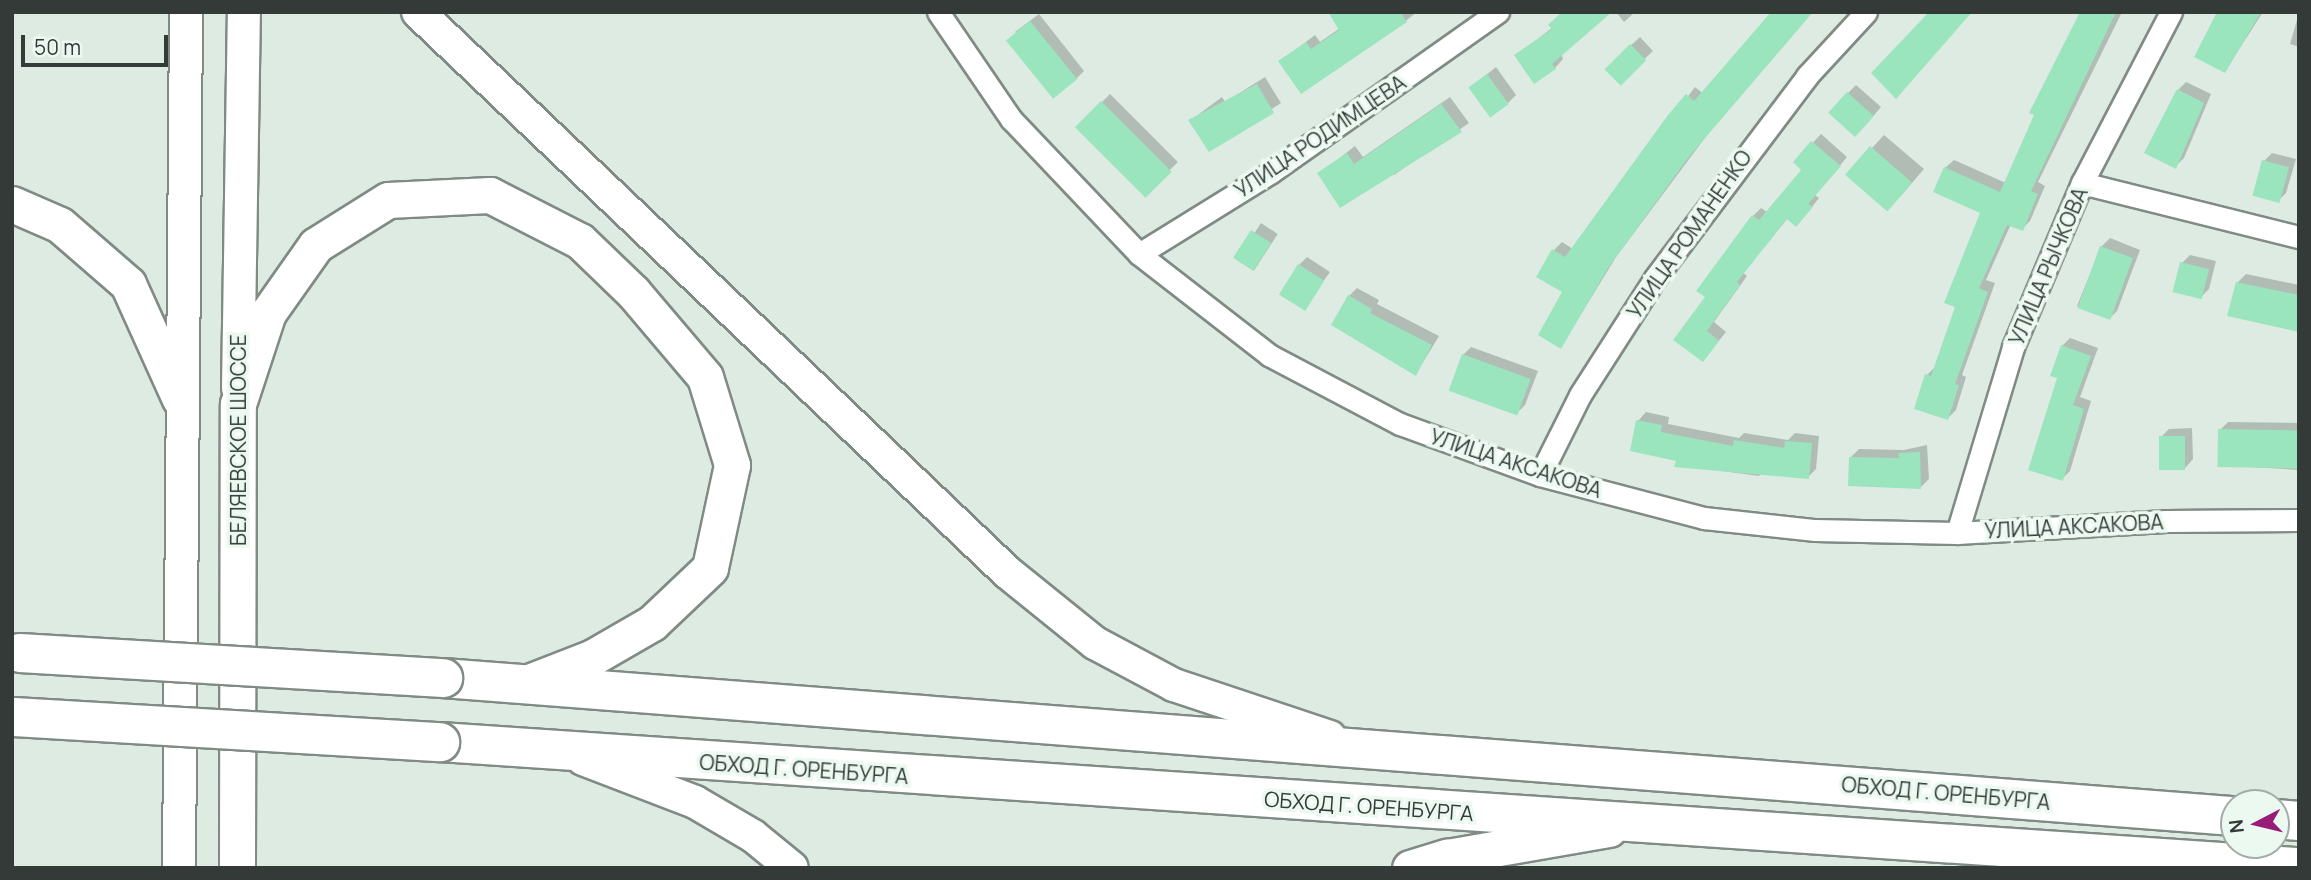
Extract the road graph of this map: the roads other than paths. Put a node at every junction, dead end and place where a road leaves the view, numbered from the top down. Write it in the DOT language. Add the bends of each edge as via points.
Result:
graph roads {
  1 [pos="186,12"];
  2 [pos="244,12"];
  3 [pos="418,12"];
  4 [pos="938,12"];
  5 [pos="1498,12"];
  6 [pos="1866,12"];
  7 [pos="2171,12"];
  8 [pos="2082,183"];
  9 [pos="12,204"];
  10 [pos="2299,237"];
  11 [pos="1139,254"];
  12 [pos="180,399"];
  13 [pos="237,404"];
  14 [pos="1540,475"];
  15 [pos="2299,520"];
  16 [pos="1957,533"];
  17 [pos="16,653"];
  18 [pos="529,682"];
  19 [pos="13,717"];
  20 [pos="1358,747"];
  21 [pos="569,753"];
  22 [pos="2220,815"];
  23 [pos="1634,824"];
  24 [pos="2299,867"];
  25 [pos="179,868"];
  26 [pos="237,868"];
  27 [pos="792,868"];
  28 [pos="1410,868"];
  1 -- 12 [label="main road"];
  2 -- 13 [label="main road, БЕЛЯЕВСКОЕ ШОССЕ"];
  3 -- 20 [label="main road" via="1007,572 1095,643 1174,685"];
  4 -- 11 [label="street, УЛИЦА АКСАКОВА" via="1011,119"];
  5 -- 11 [label="street, УЛИЦА РОДИМЦЕВА" via="1271,172"];
  6 -- 14 [label="street, УЛИЦА РОМАНЕНКО" via="1807,76 1655,278 1580,395"];
  7 -- 8 [label="street, УЛИЦА РЫЧКОВА"];
  8 -- 10 [label="street"];
  8 -- 16 [label="street, УЛИЦА РЫЧКОВА" via="2013,347"];
  9 -- 12 [label="main road" via="60,225 128,284"];
  11 -- 14 [label="street, УЛИЦА АКСАКОВА" via="1269,355 1400,424"];
  12 -- 25 [label="main road"];
  13 -- 18 [label="main road" via="268,313 316,244 388,200 490,195 580,242 634,292 705,377 732,465 710,568 652,623 593,656"];
  13 -- 26 [label="main road, БЕЛЯЕВСКОЕ ШОССЕ"];
  14 -- 16 [label="street, УЛИЦА АКСАКОВА" via="1704,518 1815,530"];
  15 -- 16 [label="street, УЛИЦА АКСАКОВА" via="2166,521"];
  17 -- 18 [label="highway, ОБХОД Г. ОРЕНБУРГА, bridge"];
  18 -- 20 [label="highway, ОБХОД Г. ОРЕНБУРГА"];
  19 -- 21 [label="highway, ОБХОД Г. ОРЕНБУРГА, bridge"];
  20 -- 22 [label="highway, ОБХОД Г. ОРЕНБУРГА"];
  21 -- 23 [label="highway, ОБХОД Г. ОРЕНБУРГА"];
  21 -- 27 [label="main road" via="695,802 753,836"];
  23 -- 24 [label="highway, ОБХОД Г. ОРЕНБУРГА"];
  23 -- 28 [label="main road" via="1447,856"];
}
